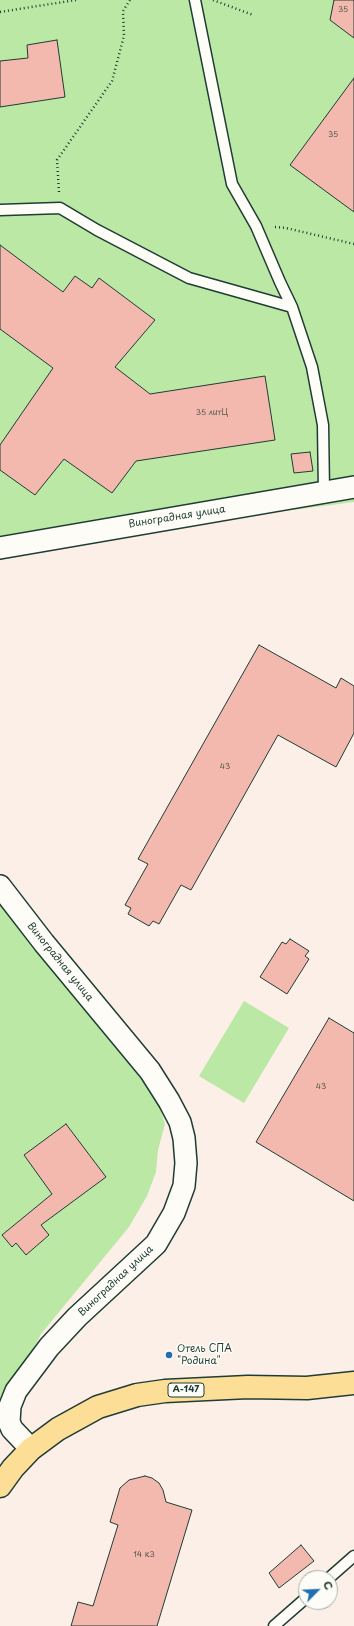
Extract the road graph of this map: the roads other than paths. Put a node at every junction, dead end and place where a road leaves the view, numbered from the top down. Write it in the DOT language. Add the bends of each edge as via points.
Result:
graph roads {
  1 [pos="195,0"];
  2 [pos="0,210"];
  3 [pos="292,307"];
  4 [pos="354,487"];
  5 [pos="324,492"];
  6 [pos="0,548"];
  7 [pos="0,886"];
  8 [pos="354,1383"];
  9 [pos="31,1449"];
  10 [pos="0,1486"];
  11 [pos="354,1556"];
  12 [pos="338,1570"];
  13 [pos="298,1605"];
  14 [pos="274,1626"];
  1 -- 3 [label="lane" via="232,184 256,226"];
  2 -- 3 [label="lane" via="60,208 189,278"];
  3 -- 5 [label="lane" via="312,367 323,425"];
  4 -- 5 [label="street, Виноградная улица"];
  5 -- 6 [label="street, Виноградная улица"];
  7 -- 9 [label="street, Виноградная улица" via="150,1072 180,1122 186,1163 184,1186 174,1213 156,1244 77,1317 49,1347 16,1392 10,1406 9,1422 12,1429"];
  8 -- 9 [label="main road, А-147" via="306,1388 248,1387 165,1391 137,1396 98,1408 58,1429"];
  9 -- 10 [label="main road, А-147"];
  11 -- 12 [label="lane"];
  13 -- 14 [label="lane"];
}
